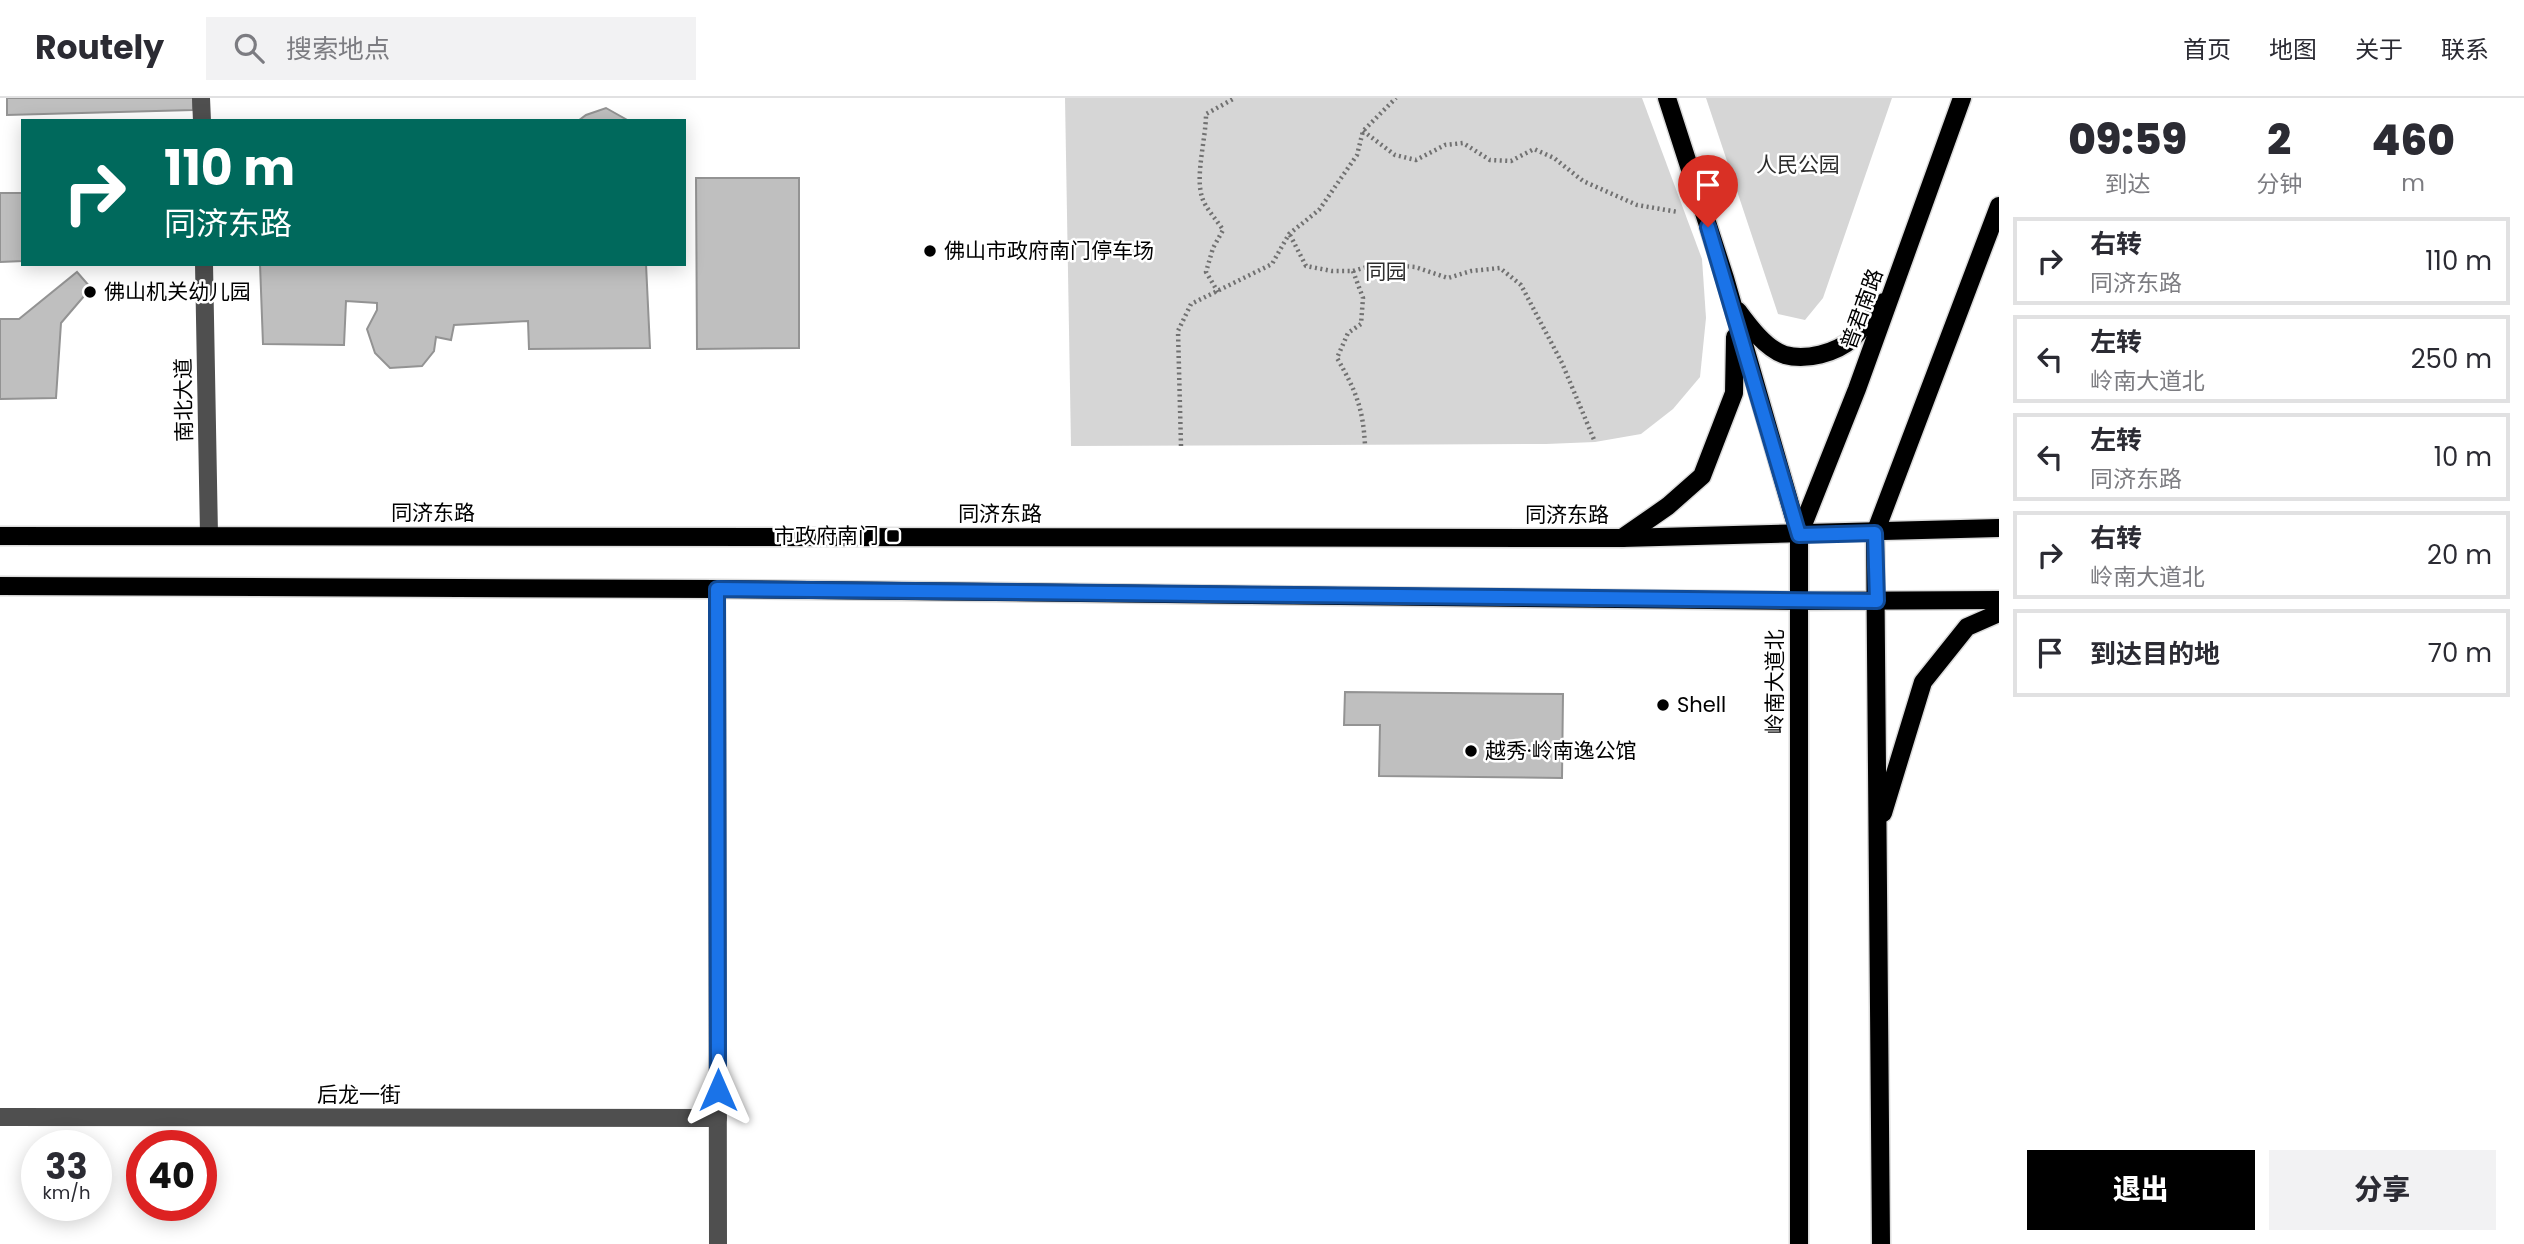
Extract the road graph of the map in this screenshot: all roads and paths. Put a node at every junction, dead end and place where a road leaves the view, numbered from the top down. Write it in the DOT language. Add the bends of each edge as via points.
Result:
graph roads {
  1 [pos="201,98"];
  2 [pos="1235,98"];
  3 [pos="1396,98"];
  4 [pos="1667,98"];
  5 [pos="1962,98"];
  6 [pos="202,119"];
  7 [pos="1363,131"];
  8 [pos="1999,206"];
  9 [pos="1685,212"];
  10 [pos="1289,234"];
  11 [pos="204,266"];
  12 [pos="1353,271"];
  13 [pos="1219,292"];
  14 [pos="1892,293"];
  15 [pos="1732,302"];
  16 [pos="1595,442"];
  17 [pos="1364,445"];
  18 [pos="1181,446"];
  19 [pos="1999,528"];
  20 [pos="1875,533"];
  21 [pos="209,535"];
  22 [pos="1799,535"];
  23 [pos="0,536"];
  24 [pos="1622,538"];
  25 [pos="0,586"];
  26 [pos="717,589"];
  27 [pos="1999,600"];
  28 [pos="1798,601"];
  29 [pos="1877,601"];
  30 [pos="1999,613"];
  31 [pos="1878,830"];
  32 [pos="0,1117"];
  33 [pos="718,1118"];
  34 [pos="718,1244"];
  35 [pos="1799,1244"];
  36 [pos="1881,1244"];
  1 -- 6 [label="street"];
  2 -- 13 [label="path" via="1206,114 1202,162 1202,198 1223,230 1206,272"];
  3 -- 7 [label="path"];
  4 -- 15 [label="main road, 岭南大道北"];
  5 -- 14 [label="main road, 普君南路"];
  7 -- 9 [label="path" via="1395,155 1416,160 1445,145 1463,143 1490,160 1511,162 1534,149 1555,158 1583,181 1637,205"];
  7 -- 10 [label="path" via="1357,155 1319,211"];
  8 -- 20 [label="main road"];
  10 -- 12 [label="path" via="1306,266"];
  10 -- 13 [label="path" via="1272,264"];
  11 -- 21 [label="street, 南北大道"];
  12 -- 16 [label="path" via="1377,264 1415,267 1448,278 1500,268 1521,285 1562,363"];
  12 -- 17 [label="path" via="1363,298 1361,324 1348,333 1337,358 1363,412"];
  13 -- 18 [label="path" via="1191,304 1178,331"];
  14 -- 15 [label="main road" via="1850,341 1825,354 1804,356 1784,355 1761,339"];
  14 -- 22 [label="main road, 普君南路"];
  15 -- 22 [label="main road, 岭南大道北"];
  15 -- 24 [label="main road" via="1734,393 1702,476"];
  19 -- 20 [label="main road, 同济东路"];
  20 -- 22 [label="main road, 同济东路"];
  20 -- 29 [label="main road"];
  21 -- 23 [label="main road, 同济东路"];
  21 -- 24 [label="main road, 同济东路"];
  22 -- 24 [label="main road, 同济东路"];
  22 -- 28 [label="main road, 岭南大道北"];
  25 -- 26 [label="main road"];
  26 -- 28 [label="main road"];
  26 -- 33 [label="street"];
  27 -- 29 [label="main road"];
  28 -- 29 [label="main road"];
  28 -- 35 [label="main road, 岭南大道北"];
  29 -- 31 [label="main road"];
  30 -- 31 [label="main road" via="1967,627 1923,682"];
  31 -- 36 [label="main road"];
  32 -- 33 [label="street, 后龙一街"];
  33 -- 34 [label="street"];
}
